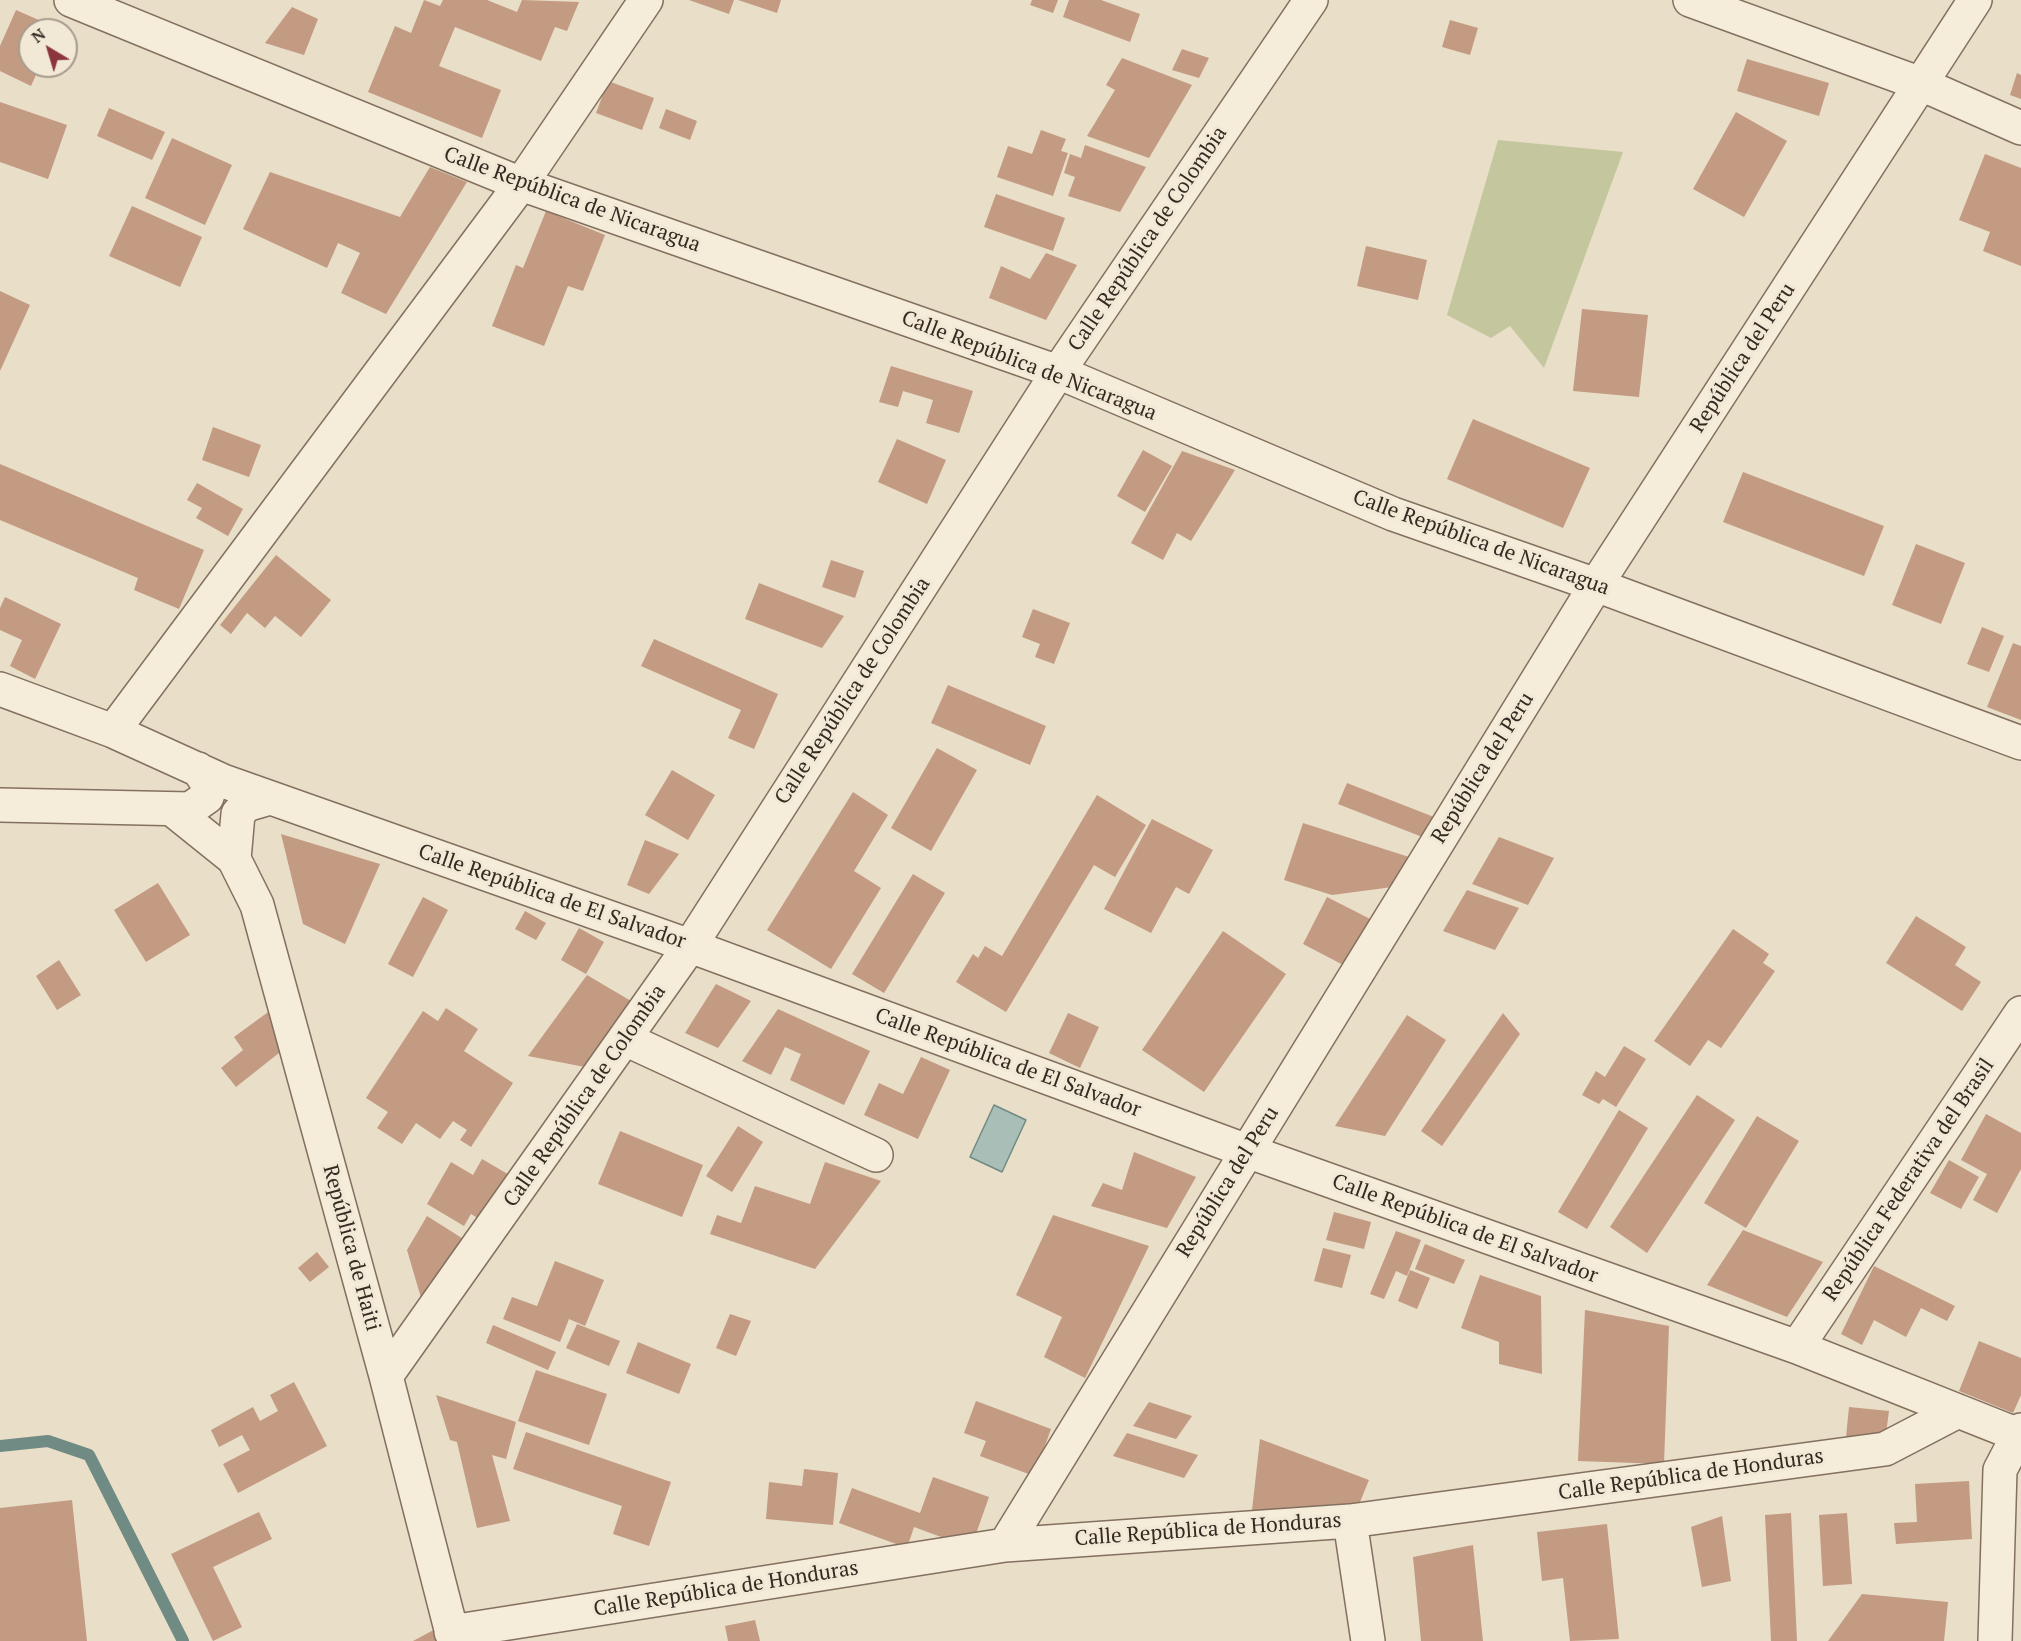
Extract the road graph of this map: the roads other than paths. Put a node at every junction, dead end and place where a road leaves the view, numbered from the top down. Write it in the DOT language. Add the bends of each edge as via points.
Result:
graph roads {
  1 [pos="71,0"];
  2 [pos="646,0"];
  3 [pos="1311,0"];
  4 [pos="1690,0"];
  5 [pos="1976,0"];
  6 [pos="1921,84"];
  7 [pos="2021,128"];
  8 [pos="521,184"];
  9 [pos="1058,372"];
  10 [pos="1596,585"];
  11 [pos="0,689"];
  12 [pos="113,730"];
  13 [pos="2021,743"];
  14 [pos="198,769"];
  15 [pos="270,798"];
  16 [pos="0,805"];
  17 [pos="173,810"];
  18 [pos="234,859"];
  19 [pos="690,946"];
  20 [pos="2021,1013"];
  21 [pos="625,1039"];
  22 [pos="1247,1151"];
  23 [pos="876,1155"];
  24 [pos="1797,1347"];
  25 [pos="386,1376"];
  26 [pos="1958,1412"];
  27 [pos="2020,1434"];
  28 [pos="1350,1521"];
  29 [pos="1005,1545"];
  30 [pos="453,1636"];
  31 [pos="1368,1641"];
  32 [pos="1995,1641"];
  1 -- 8 [label="street, Calle República de Nicaragua"];
  2 -- 8 [label="street"];
  3 -- 9 [label="street, Calle República de Colombia"];
  4 -- 6 [label="street"];
  5 -- 6 [label="street, República del Peru"];
  6 -- 7 [label="street"];
  6 -- 10 [label="street, República del Peru"];
  8 -- 9 [label="street, Calle República de Nicaragua"];
  8 -- 12 [label="street"];
  9 -- 10 [label="street, Calle República de Nicaragua" via="1393,514"];
  9 -- 19 [label="street, Calle República de Colombia"];
  10 -- 13 [label="street, Calle República de Nicaragua"];
  10 -- 22 [label="street, República del Peru"];
  11 -- 12 [label="street, Calle República de El Salvador"];
  12 -- 14 [label="street, Calle República de El Salvador"];
  14 -- 15 [label="street, Calle República de El Salvador"];
  14 -- 17 [label="street" via="210,787 207,797 190,809"];
  15 -- 18 [label="street" via="246,805 238,814"];
  15 -- 19 [label="street, Calle República de El Salvador"];
  16 -- 17 [label="street"];
  17 -- 18 [label="street"];
  18 -- 25 [label="street, República de Haiti" via="257,905"];
  19 -- 21 [label="street, Calle República de Colombia"];
  19 -- 22 [label="street, Calle República de El Salvador"];
  20 -- 24 [label="street, República Federativa del Brasil"];
  21 -- 23 [label="street"];
  21 -- 25 [label="street, Calle República de Colombia"];
  22 -- 24 [label="street, Calle República de El Salvador"];
  22 -- 29 [label="street, República del Peru"];
  24 -- 26 [label="street, Calle República de El Salvador"];
  25 -- 30 [label="street, República de Haiti"];
  26 -- 27 [label="street, Calle República de El Salvador"];
  26 -- 28 [label="street, Calle República de Honduras" via="1885,1449"];
  27 -- 32 [label="street" via="2000,1470"];
  28 -- 29 [label="street, Calle República de Honduras"];
  28 -- 31 [label="street"];
  29 -- 30 [label="street, Calle República de Honduras"];
}
